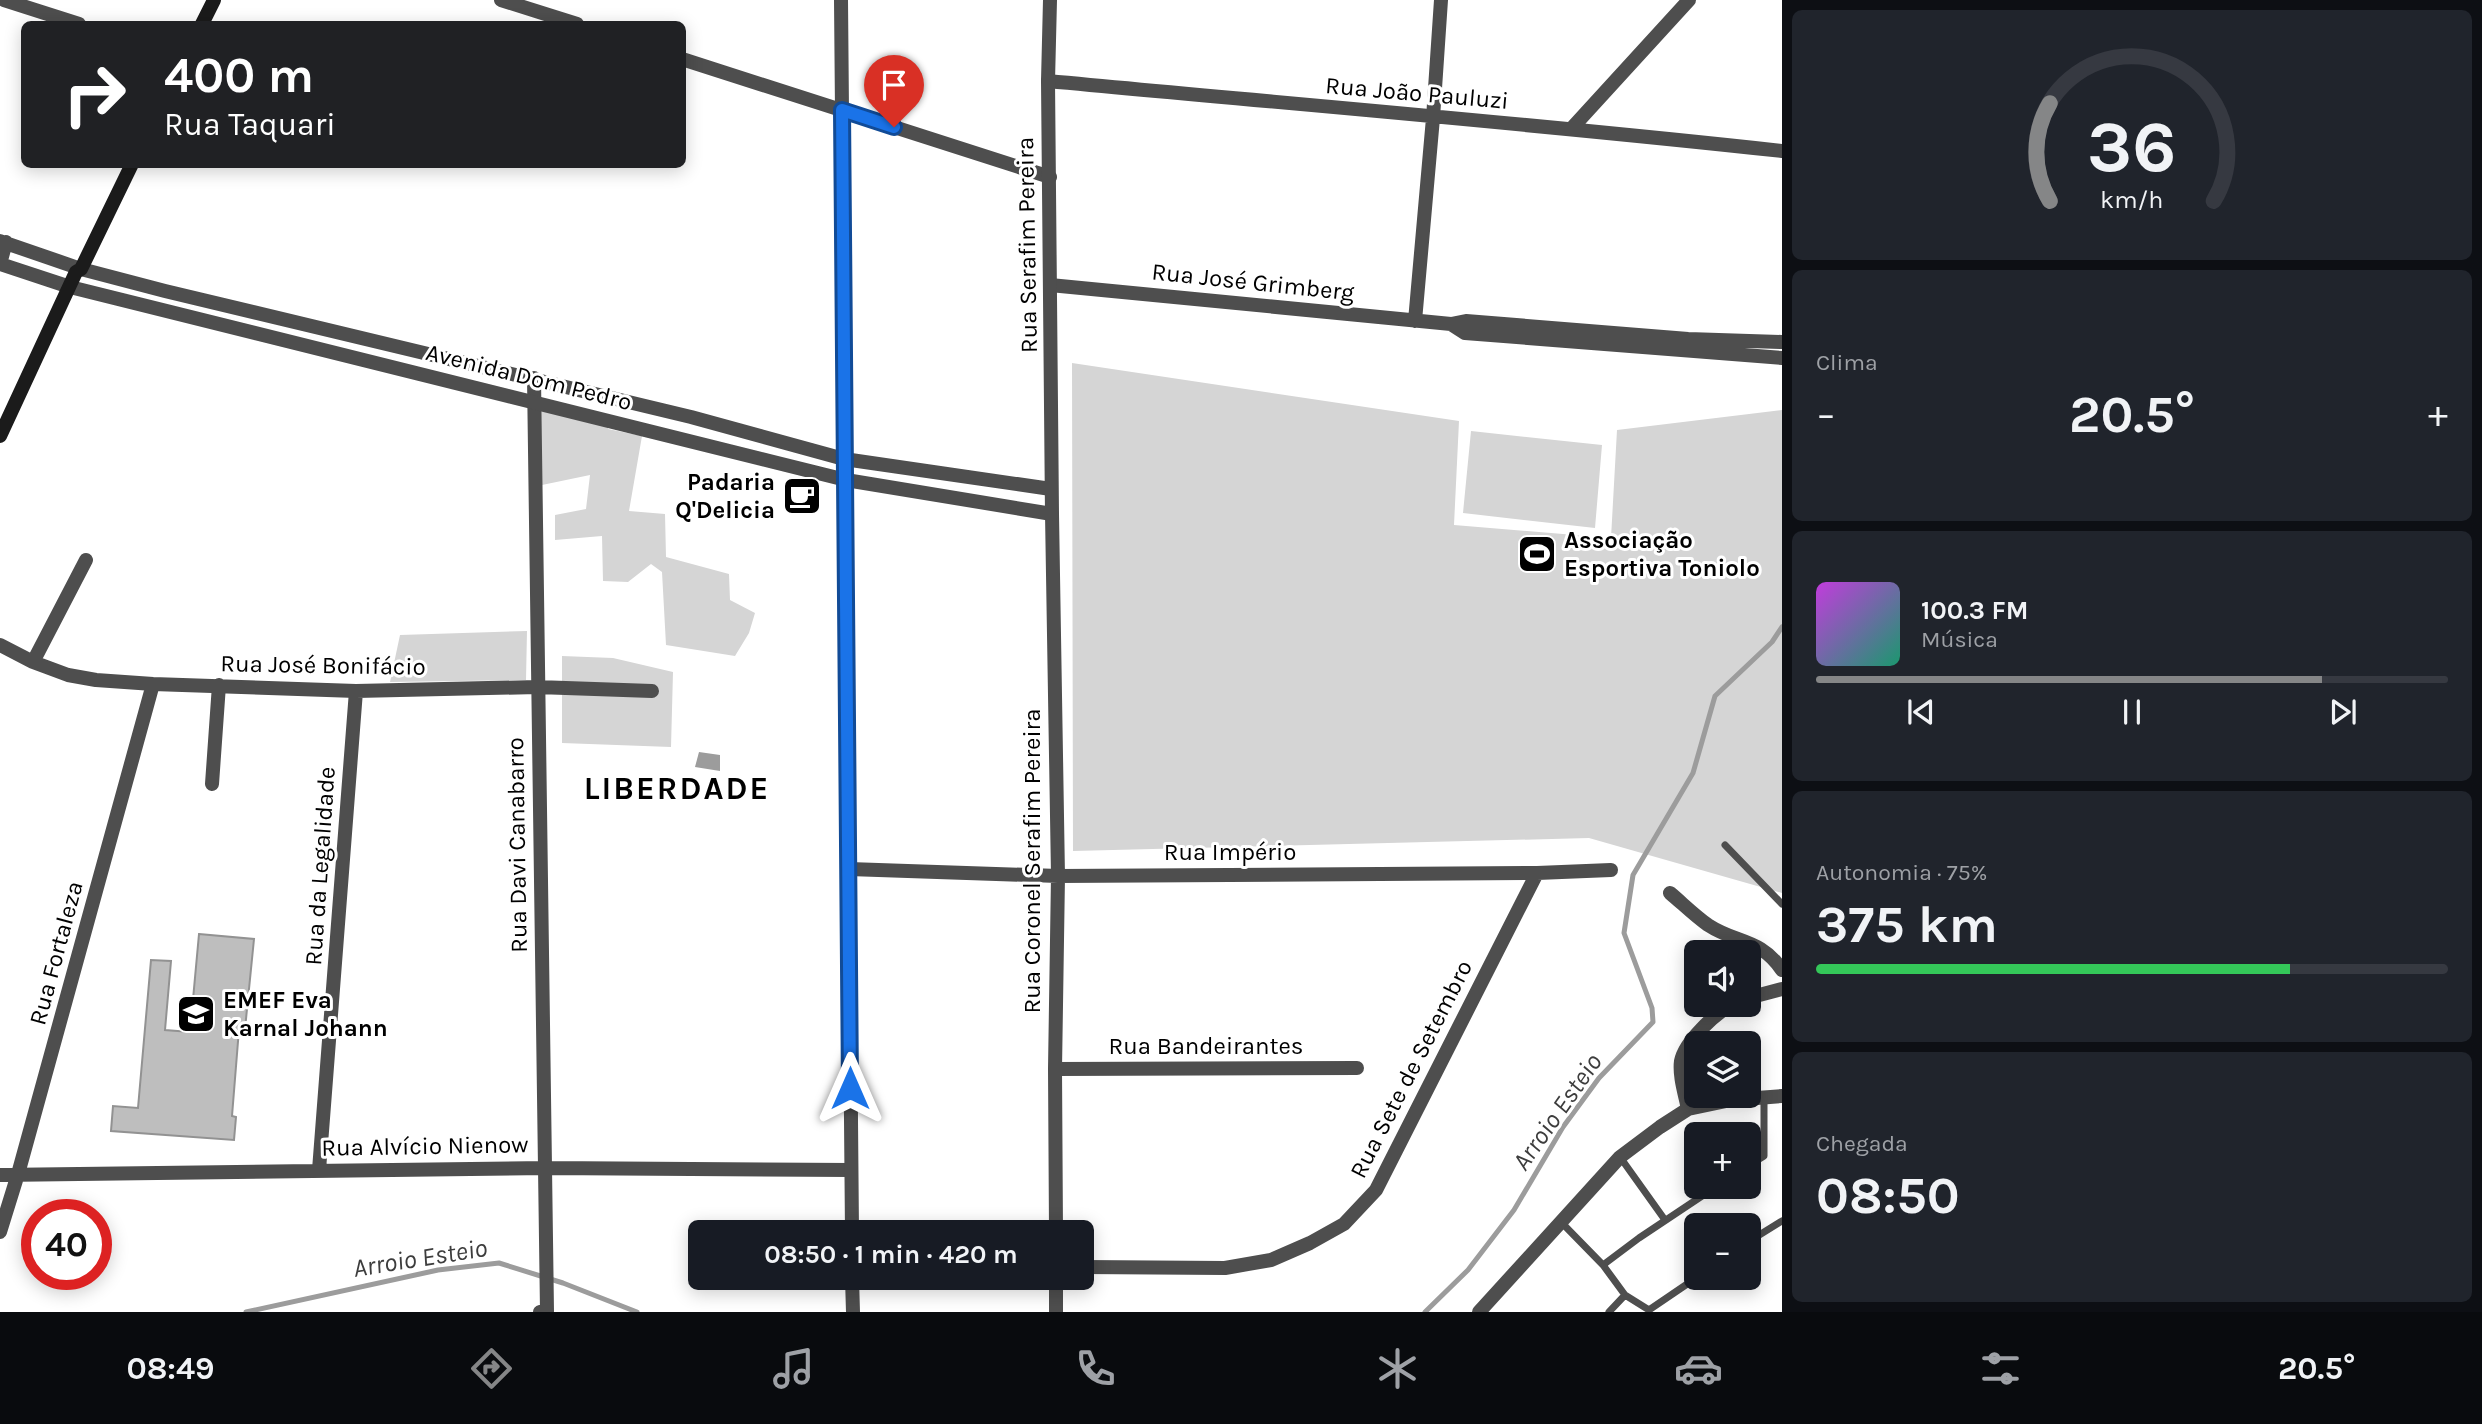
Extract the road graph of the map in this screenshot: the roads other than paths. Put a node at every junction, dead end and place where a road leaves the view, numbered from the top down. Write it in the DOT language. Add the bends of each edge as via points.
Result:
graph roads {
  1 [pos="4,0"];
  2 [pos="214,0"];
  3 [pos="501,0"];
  4 [pos="841,0"];
  5 [pos="1049,0"];
  6 [pos="1441,0"];
  7 [pos="1689,0"];
  8 [pos="70,21"];
  9 [pos="204,21"];
  10 [pos="568,21"];
  11 [pos="686,60"];
  12 [pos="1048,81"];
  13 [pos="842,110"];
  14 [pos="1433,118"];
  15 [pos="1572,128"];
  16 [pos="1782,151"];
  17 [pos="130,168"];
  18 [pos="1050,177"];
  19 [pos="3,242"];
  20 [pos="0,264"];
  21 [pos="80,269"];
  22 [pos="1050,285"];
  23 [pos="70,287"];
  24 [pos="165,291"];
  25 [pos="242,308"];
  26 [pos="160,310"];
  27 [pos="1415,321"];
  28 [pos="1451,324"];
  29 [pos="322,328"];
  30 [pos="237,329"];
  31 [pos="1782,342"];
  32 [pos="398,346"];
  33 [pos="316,347"];
  34 [pos="1782,358"];
  35 [pos="476,365"];
  36 [pos="394,367"];
  37 [pos="534,378"];
  38 [pos="472,387"];
  39 [pos="612,399"];
  40 [pos="533,402"];
  41 [pos="691,417"];
  42 [pos="607,420"];
  43 [pos="0,436"];
  44 [pos="770,439"];
  45 [pos="687,440"];
  46 [pos="844,459"];
  47 [pos="765,460"];
  48 [pos="846,481"];
  49 [pos="1051,489"];
  50 [pos="1052,514"];
  51 [pos="86,561"];
  52 [pos="0,645"];
  53 [pos="33,662"];
  54 [pos="153,684"];
  55 [pos="219,685"];
  56 [pos="537,687"];
  57 [pos="356,691"];
  58 [pos="652,691"];
  59 [pos="212,784"];
  60 [pos="1725,845"];
  61 [pos="849,869"];
  62 [pos="1611,870"];
  63 [pos="1537,873"];
  64 [pos="1058,876"];
  65 [pos="1670,893"];
  66 [pos="1782,904"];
  67 [pos="1782,970"];
  68 [pos="1782,989"];
  69 [pos="1761,995"];
  70 [pos="1714,1017"];
  71 [pos="1357,1068"];
  72 [pos="1055,1069"];
  73 [pos="1764,1096"];
  74 [pos="1782,1096"];
  75 [pos="1688,1110"];
  76 [pos="1620,1157"];
  77 [pos="1761,1158"];
  78 [pos="546,1168"];
  79 [pos="319,1170"];
  80 [pos="851,1170"];
  81 [pos="18,1174"];
  82 [pos="0,1175"];
  83 [pos="1697,1199"];
  84 [pos="852,1220"];
  85 [pos="1056,1220"];
  86 [pos="1665,1220"];
  87 [pos="1782,1221"];
  88 [pos="1561,1222"];
  89 [pos="0,1233"];
  90 [pos="1761,1234"];
  91 [pos="1603,1265"];
  92 [pos="1094,1266"];
  93 [pos="1684,1286"];
  94 [pos="852,1290"];
  95 [pos="1056,1290"];
  96 [pos="1625,1295"];
  97 [pos="544,1311"];
  98 [pos="853,1312"];
  99 [pos="1056,1312"];
  100 [pos="1479,1312"];
  101 [pos="1609,1312"];
  1 -- 8 [label="street"];
  2 -- 9 [label="main road"];
  3 -- 10 [label="street"];
  4 -- 13 [label="street"];
  5 -- 12 [label="street, Rua Serafim Pereira"];
  6 -- 14 [label="street"];
  7 -- 15 [label="street"];
  11 -- 13 [label="street"];
  12 -- 14 [label="street, Rua João Pauluzi"];
  12 -- 18 [label="street, Rua Serafim Pereira"];
  13 -- 18 [label="street"];
  13 -- 46 [label="street"];
  14 -- 15 [label="street, Rua João Pauluzi"];
  14 -- 27 [label="street"];
  15 -- 16 [label="street, Rua João Pauluzi"];
  17 -- 21 [label="main road"];
  18 -- 22 [label="street, Rua Serafim Pereira"];
  19 -- 20 [label="street"];
  19 -- 21 [label="street, Avenida Dom Pedro"];
  20 -- 23 [label="street, Avenida Dom Pedro"];
  21 -- 23 [label="main road"];
  21 -- 24 [label="street, Avenida Dom Pedro"];
  22 -- 27 [label="street, Rua José Grimberg"];
  22 -- 49 [label="street, Rua Serafim Pereira"];
  23 -- 26 [label="street, Avenida Dom Pedro"];
  23 -- 43 [label="main road"];
  24 -- 25 [label="street, Avenida Dom Pedro"];
  24 -- 26 [label="street"];
  25 -- 29 [label="street, Avenida Dom Pedro"];
  25 -- 30 [label="street"];
  26 -- 30 [label="street, Avenida Dom Pedro"];
  27 -- 28 [label="street, Rua José Grimberg"];
  28 -- 31 [label="street, Rua José Grimberg" via="1466,321"];
  28 -- 34 [label="street, Rua José Grimberg" via="1465,333"];
  29 -- 32 [label="street, Avenida Dom Pedro"];
  29 -- 33 [label="street"];
  30 -- 33 [label="street, Avenida Dom Pedro"];
  32 -- 35 [label="street, Avenida Dom Pedro"];
  32 -- 36 [label="street"];
  33 -- 36 [label="street, Avenida Dom Pedro"];
  35 -- 37 [label="street, Avenida Dom Pedro"];
  35 -- 38 [label="street"];
  36 -- 38 [label="street, Avenida Dom Pedro"];
  37 -- 39 [label="street, Avenida Dom Pedro"];
  37 -- 40 [label="street, Rua Davi Canabarro"];
  38 -- 40 [label="street, Avenida Dom Pedro"];
  39 -- 41 [label="street, Avenida Dom Pedro"];
  39 -- 42 [label="street"];
  40 -- 42 [label="street, Avenida Dom Pedro"];
  40 -- 56 [label="street, Rua Davi Canabarro"];
  41 -- 44 [label="street, Avenida Dom Pedro"];
  41 -- 45 [label="street"];
  42 -- 45 [label="street, Avenida Dom Pedro"];
  44 -- 46 [label="street, Avenida Dom Pedro"];
  44 -- 47 [label="street"];
  45 -- 47 [label="street, Avenida Dom Pedro"];
  46 -- 48 [label="street"];
  46 -- 49 [label="street, Avenida Dom Pedro"];
  47 -- 48 [label="street, Avenida Dom Pedro"];
  48 -- 50 [label="street, Avenida Dom Pedro"];
  48 -- 61 [label="street"];
  49 -- 50 [label="street, Rua Coronel Serafim Pereira"];
  50 -- 64 [label="street, Rua Coronel Serafim Pereira"];
  51 -- 53 [label="street"];
  52 -- 53 [label="street, Rua José Bonifácio"];
  53 -- 54 [label="street, Rua José Bonifácio" via="87,678"];
  54 -- 55 [label="street, Rua José Bonifácio"];
  54 -- 81 [label="street, Rua Fortaleza"];
  55 -- 57 [label="street, Rua José Bonifácio"];
  55 -- 59 [label="street"];
  56 -- 57 [label="street, Rua José Bonifácio"];
  56 -- 58 [label="street, Rua José Bonifácio"];
  56 -- 78 [label="street, Rua Davi Canabarro"];
  57 -- 79 [label="street, Rua da Legalidade"];
  60 -- 66 [label="lane"];
  61 -- 64 [label="street, Rua Império"];
  61 -- 80 [label="street"];
  62 -- 63 [label="street, Rua Império"];
  63 -- 64 [label="street, Rua Império"];
  63 -- 92 [label="street, Rua Sete de Setembro" via="1376,1190 1344,1224 1270,1260 1225,1268"];
  64 -- 72 [label="street, Rua Coronel Serafim Pereira"];
  65 -- 67 [label="street" via="1708,925 1761,947"];
  68 -- 69 [label="street"];
  70 -- 75 [label="street" via="1682,1057"];
  71 -- 72 [label="street, Rua Bandeirantes"];
  72 -- 85 [label="street, Rua Coronel Serafim Pereira"];
  73 -- 74 [label="street"];
  73 -- 75 [label="street"];
  73 -- 77 [label="lane"];
  75 -- 76 [label="street"];
  76 -- 86 [label="lane"];
  76 -- 88 [label="street"];
  78 -- 79 [label="street, Rua Alvício Nienow"];
  78 -- 80 [label="street, Rua Alvício Nienow"];
  78 -- 97 [label="street, Rua Davi Canabarro"];
  79 -- 81 [label="street, Rua Alvício Nienow"];
  80 -- 84 [label="street"];
  81 -- 82 [label="street, Rua Alvício Nienow"];
  81 -- 89 [label="street, Rua Fortaleza"];
  83 -- 86 [label="lane"];
  86 -- 91 [label="lane"];
  87 -- 90 [label="lane"];
  88 -- 91 [label="lane"];
  88 -- 100 [label="street"];
  91 -- 96 [label="lane"];
  93 -- 96 [label="lane" via="1649,1310"];
  94 -- 98 [label="street"];
  95 -- 99 [label="street"];
  96 -- 101 [label="lane"];
}
